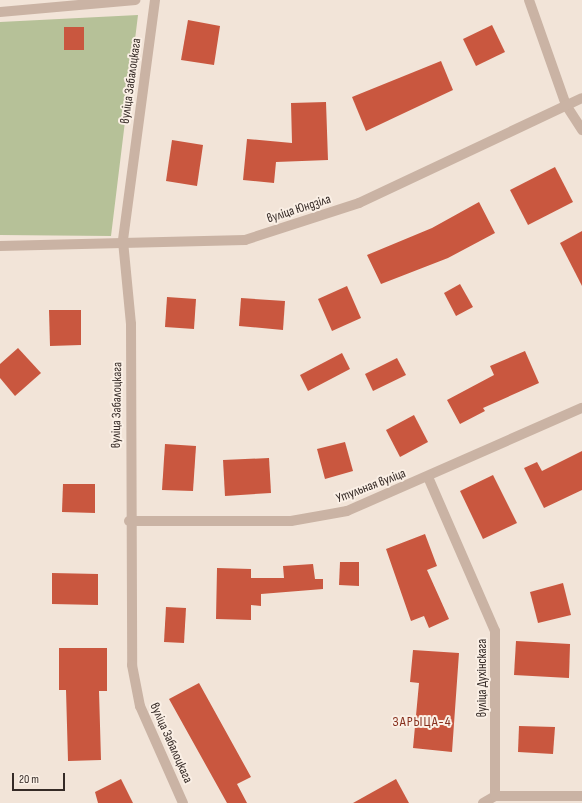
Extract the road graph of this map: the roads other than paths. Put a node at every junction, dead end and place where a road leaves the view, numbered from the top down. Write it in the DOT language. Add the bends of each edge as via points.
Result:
graph roads {
  1 [pos="135,0"];
  2 [pos="155,0"];
  3 [pos="529,0"];
  4 [pos="0,12"];
  5 [pos="582,98"];
  6 [pos="566,106"];
  7 [pos="582,130"];
  8 [pos="123,241"];
  9 [pos="0,246"];
  10 [pos="582,408"];
  11 [pos="428,477"];
  12 [pos="129,521"];
  13 [pos="496,796"];
  14 [pos="582,796"];
  15 [pos="183,803"];
  16 [pos="483,803"];
  1 -- 4 [label="street"];
  2 -- 8 [label="street, вуліца Забалоцкага"];
  3 -- 6 [label="street"];
  5 -- 6 [label="street, вуліца Юндзіла"];
  6 -- 7 [label="street"];
  6 -- 8 [label="street, вуліца Юндзіла" via="359,203 245,240"];
  8 -- 9 [label="street, вуліца Юндзіла"];
  8 -- 12 [label="street, вуліца Забалоцкага" via="131,324"];
  10 -- 11 [label="street, Утульная вуліца"];
  11 -- 12 [label="street, Утульная вуліца" via="347,511 291,521"];
  11 -- 13 [label="street, вуліца Духінскага" via="495,631"];
  12 -- 15 [label="street, вуліца Забалоцкага" via="132,664 140,706"];
  13 -- 14 [label="street"];
  13 -- 16 [label="street"];
}
